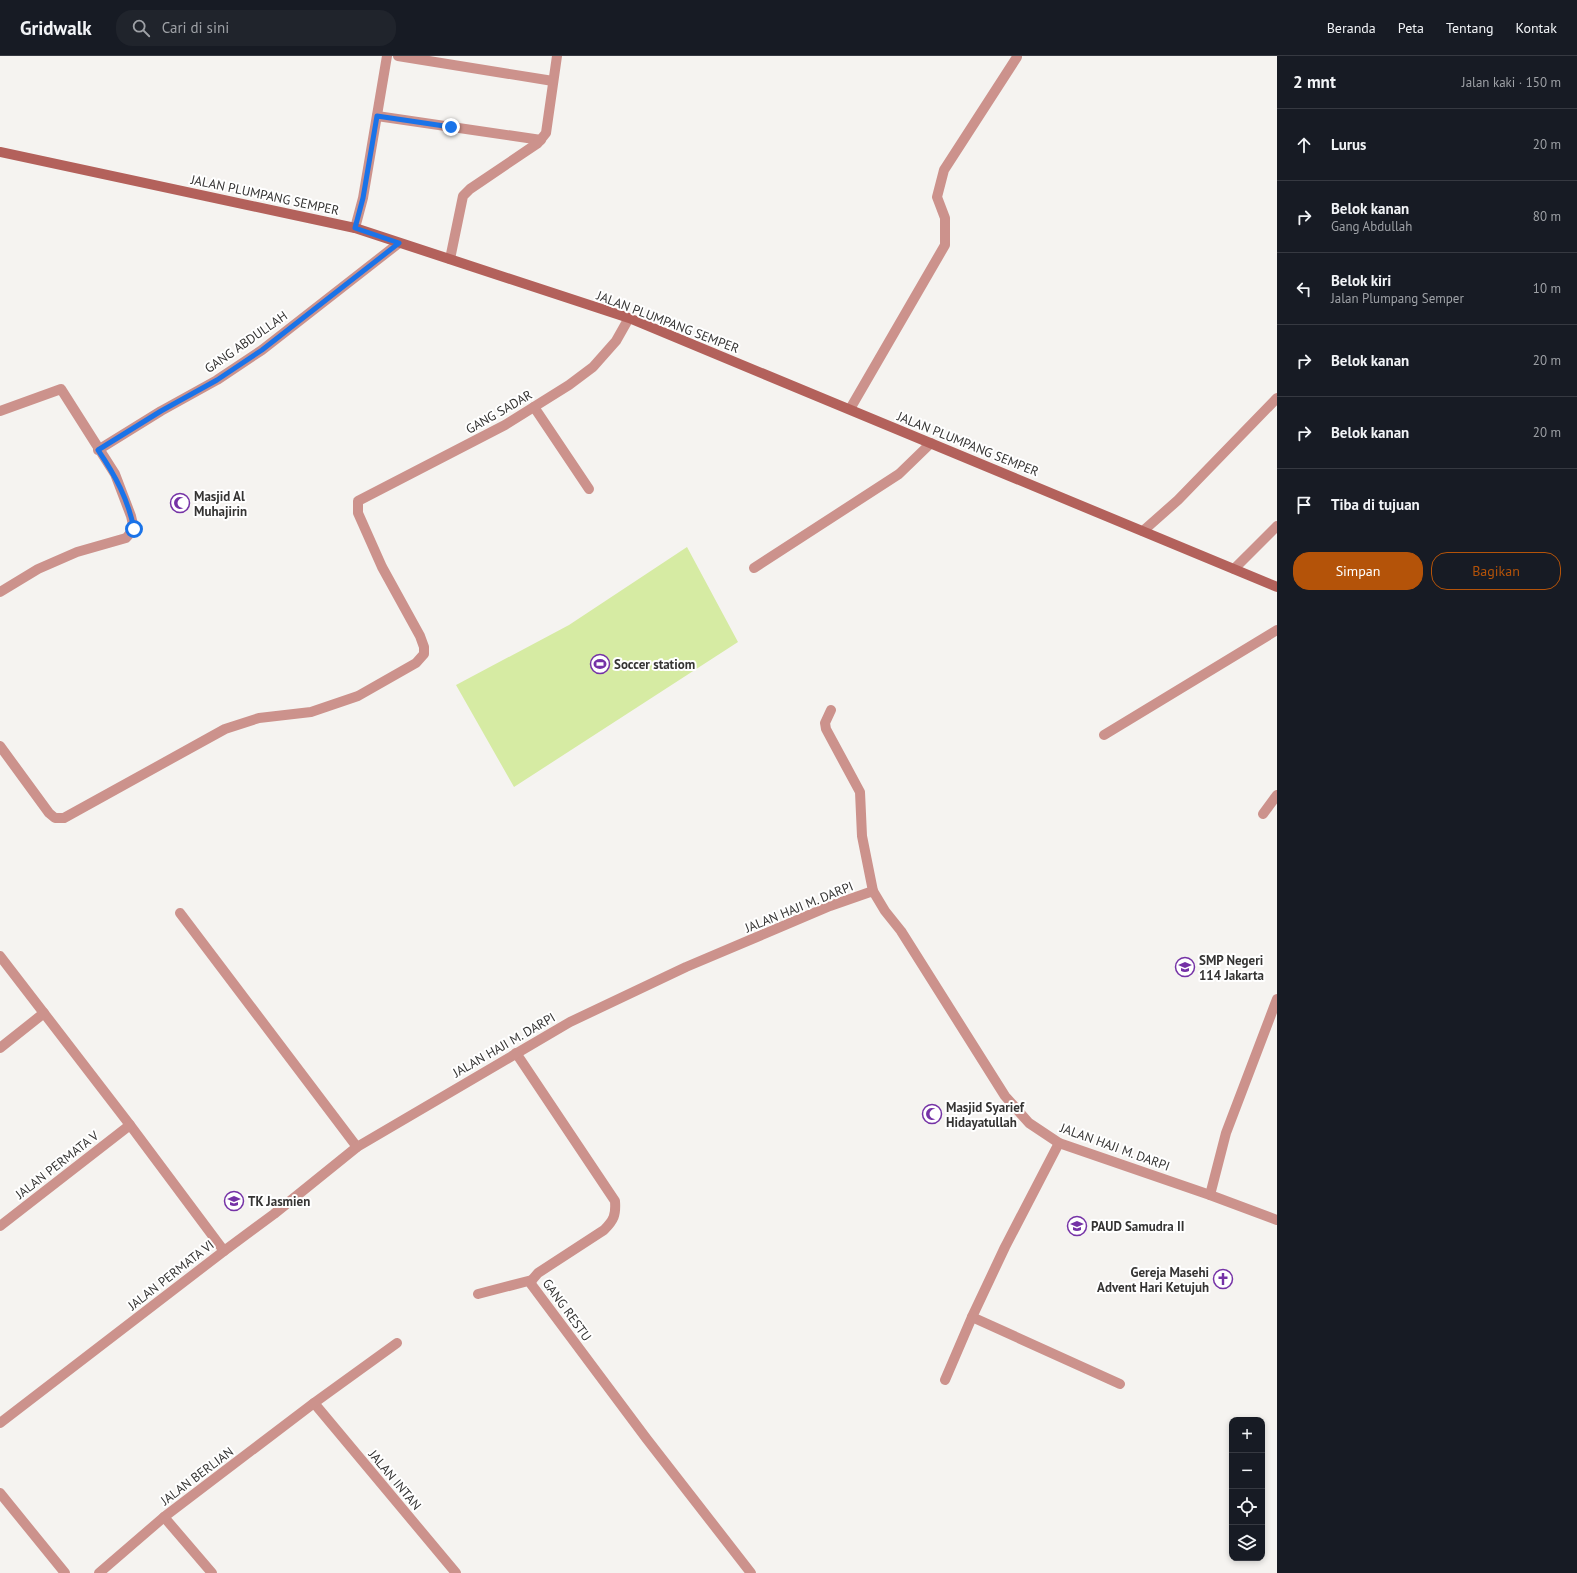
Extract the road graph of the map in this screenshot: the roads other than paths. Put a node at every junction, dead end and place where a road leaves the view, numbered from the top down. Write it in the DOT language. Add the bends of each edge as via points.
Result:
graph roads {
  1 [pos="387,56"];
  2 [pos="398,56"];
  3 [pos="557,56"];
  4 [pos="1017,57"];
  5 [pos="553,82"];
  6 [pos="377,116"];
  7 [pos="541,140"];
  8 [pos="0,152"];
  9 [pos="355,228"];
  10 [pos="399,243"];
  11 [pos="450,259"];
  12 [pos="629,318"];
  13 [pos="1277,398"];
  14 [pos="534,407"];
  15 [pos="850,409"];
  16 [pos="0,411"];
  17 [pos="932,443"];
  18 [pos="98,450"];
  19 [pos="589,489"];
  20 [pos="1277,526"];
  21 [pos="1144,531"];
  22 [pos="754,568"];
  23 [pos="1234,569"];
  24 [pos="1277,587"];
  25 [pos="0,592"];
  26 [pos="1277,630"];
  27 [pos="832,710"];
  28 [pos="1104,735"];
  29 [pos="0,746"];
  30 [pos="1277,795"];
  31 [pos="1263,814"];
  32 [pos="873,891"];
  33 [pos="180,913"];
  34 [pos="0,956"];
  35 [pos="1277,999"];
  36 [pos="44,1013"];
  37 [pos="0,1048"];
  38 [pos="516,1053"];
  39 [pos="130,1125"];
  40 [pos="1059,1143"];
  41 [pos="357,1147"];
  42 [pos="1210,1195"];
  43 [pos="1277,1220"];
  44 [pos="0,1226"];
  45 [pos="224,1250"];
  46 [pos="532,1280"];
  47 [pos="478,1294"];
  48 [pos="972,1317"];
  49 [pos="397,1343"];
  50 [pos="945,1380"];
  51 [pos="1120,1384"];
  52 [pos="314,1403"];
  53 [pos="0,1423"];
  54 [pos="0,1493"];
  55 [pos="164,1517"];
  56 [pos="65,1573"];
  57 [pos="99,1573"];
  58 [pos="212,1573"];
  59 [pos="456,1573"];
  60 [pos="751,1573"];
  1 -- 6 [label="street"];
  2 -- 5 [label="street"];
  3 -- 5 [label="street"];
  4 -- 15 [label="street" via="944,170 937,197 945,218 945,245"];
  5 -- 7 [label="street" via="546,133"];
  6 -- 7 [label="street"];
  6 -- 9 [label="street" via="363,198"];
  7 -- 11 [label="street" via="463,196"];
  8 -- 9 [label="main road, JALAN PLUMPANG SEMPER"];
  9 -- 10 [label="main road, JALAN PLUMPANG SEMPER"];
  10 -- 11 [label="main road, JALAN PLUMPANG SEMPER"];
  10 -- 18 [label="street, GANG ABDULLAH" via="262,350 217,380"];
  11 -- 12 [label="main road, JALAN PLUMPANG SEMPER"];
  12 -- 14 [label="street, GANG SADAR" via="616,341 594,367"];
  12 -- 15 [label="main road, JALAN PLUMPANG SEMPER"];
  13 -- 21 [label="street" via="1178,500"];
  14 -- 19 [label="street"];
  14 -- 29 [label="street, GANG SADAR" via="505,425 358,501 358,512 382,567 424,647 424,654 416,663 358,696 311,712 259,718 225,729 64,818 55,818 49,813"];
  15 -- 17 [label="main road, JALAN PLUMPANG SEMPER"];
  16 -- 18 [label="street" via="61,389"];
  17 -- 21 [label="main road, JALAN PLUMPANG SEMPER"];
  17 -- 22 [label="street" via="900,474"];
  18 -- 25 [label="street" via="115,474 134,529 126,538 77,552 38,569"];
  20 -- 23 [label="street"];
  21 -- 23 [label="main road, JALAN PLUMPANG SEMPER"];
  23 -- 24 [label="main road, JALAN PLUMPANG SEMPER"];
  26 -- 28 [label="street"];
  27 -- 32 [label="street" via="826,729 860,792 862,836"];
  30 -- 31 [label="street"];
  32 -- 38 [label="street, JALAN HAJI M. DARPI" via="686,967 570,1022"];
  32 -- 40 [label="street, JALAN HAJI M. DARPI" via="901,931 1004,1096 1028,1123"];
  33 -- 41 [label="street"];
  34 -- 36 [label="street"];
  35 -- 42 [label="street" via="1226,1133"];
  36 -- 37 [label="street"];
  36 -- 39 [label="street"];
  38 -- 41 [label="street, JALAN HAJI M. DARPI"];
  38 -- 46 [label="street, GANG RESTU" via="615,1201 616,1212 604,1230 538,1273"];
  39 -- 44 [label="street, JALAN PERMATA V"];
  39 -- 45 [label="street"];
  40 -- 42 [label="street, JALAN HAJI M. DARPI"];
  40 -- 48 [label="street"];
  41 -- 45 [label="street, JALAN PERMATA VI" via="274,1214"];
  42 -- 43 [label="street, JALAN HAJI M. DARPI"];
  45 -- 53 [label="street, JALAN PERMATA VI"];
  46 -- 47 [label="street"];
  46 -- 60 [label="street, GANG RESTU" via="538,1294"];
  48 -- 50 [label="street"];
  48 -- 51 [label="street"];
  49 -- 52 [label="street, JALAN BERLIAN"];
  52 -- 55 [label="street, JALAN BERLIAN"];
  52 -- 59 [label="street, JALAN INTAN"];
  54 -- 56 [label="street"];
  55 -- 57 [label="street, JALAN BERLIAN"];
  55 -- 58 [label="street"];
}
